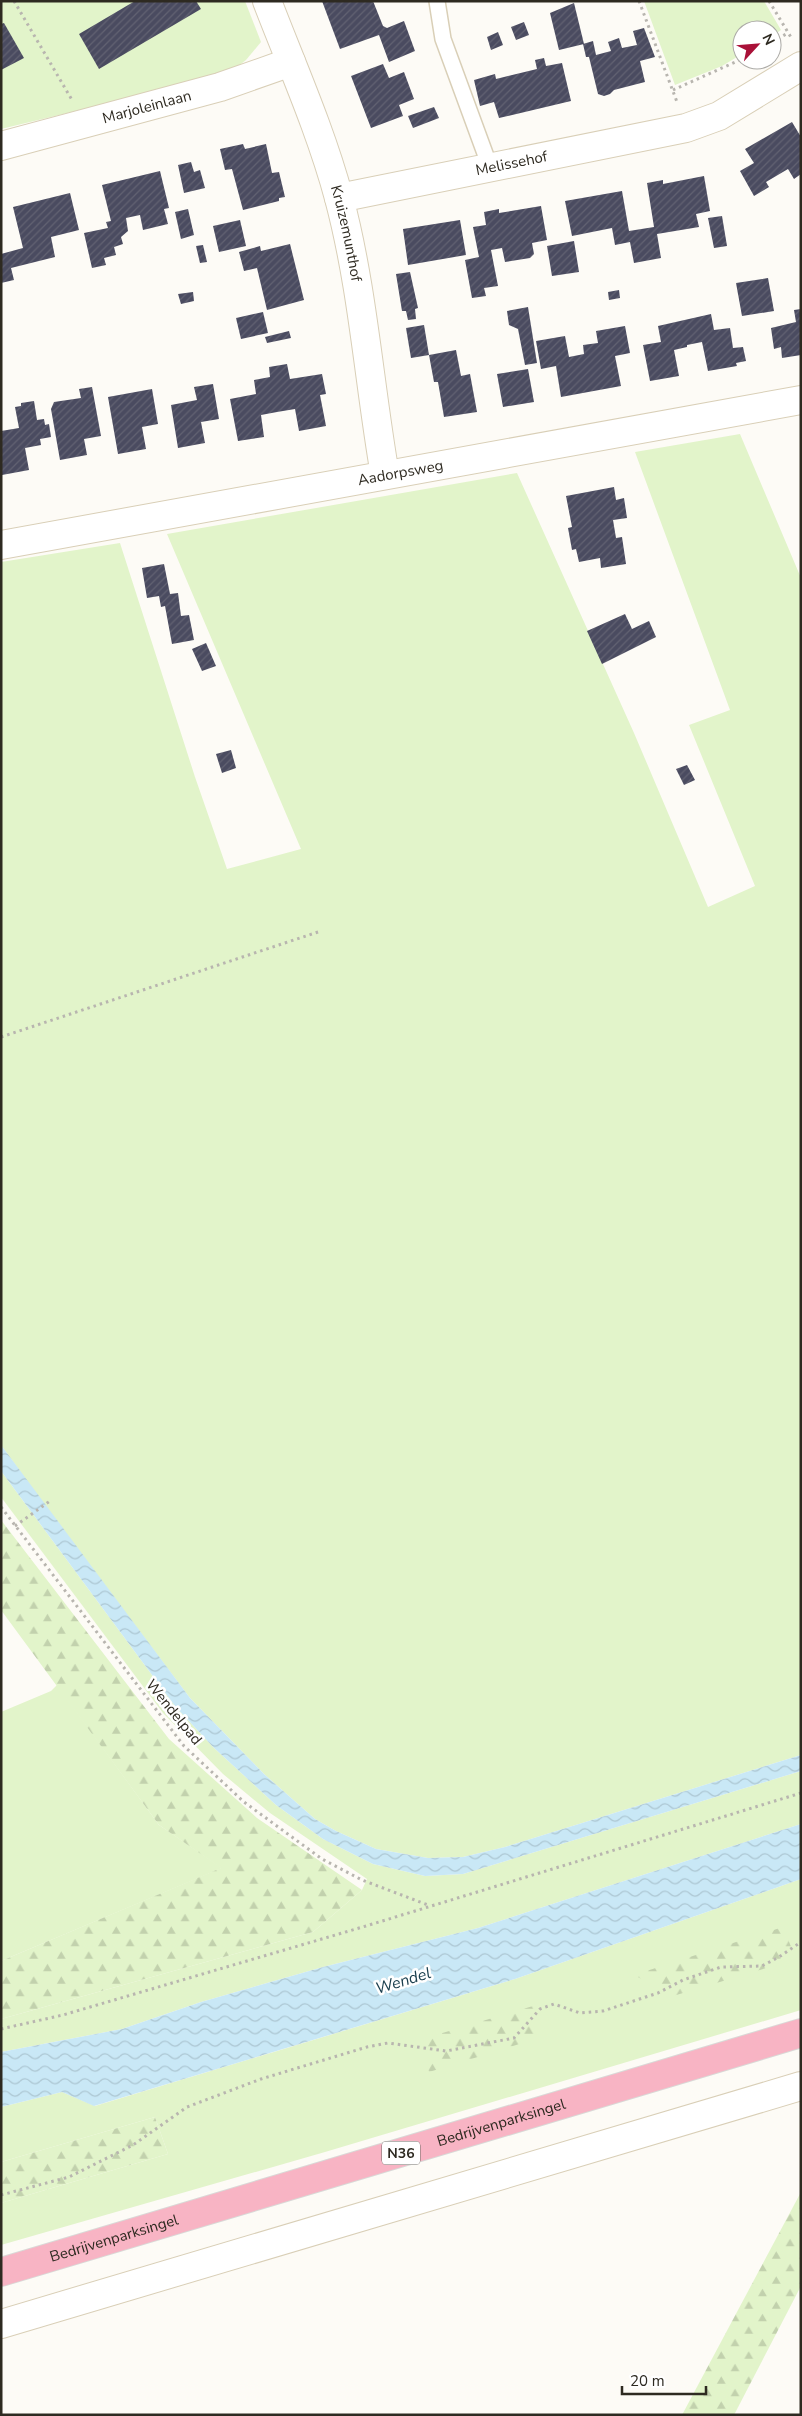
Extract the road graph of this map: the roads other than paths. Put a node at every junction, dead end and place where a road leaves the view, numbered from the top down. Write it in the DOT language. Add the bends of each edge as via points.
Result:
graph roads {
  1 [pos="267,1"];
  2 [pos="437,1"];
  3 [pos="799,57"];
  4 [pos="291,62"];
  5 [pos="1,146"];
  6 [pos="490,167"];
  7 [pos="338,198"];
  8 [pos="801,400"];
  9 [pos="385,475"];
  10 [pos="1,545"];
  11 [pos="801,2033"];
  12 [pos="801,2086"];
  13 [pos="1,2272"];
  14 [pos="1,2324"];
  1 -- 4 [label="street, Kruizemunthof"];
  2 -- 6 [label="lane" via="443,39"];
  3 -- 6 [label="street, Melissehof" via="719,116 686,128"];
  4 -- 5 [label="street, Marjoleinlaan" via="220,87"];
  4 -- 7 [label="street, Kruizemunthof"];
  6 -- 7 [label="street, Melissehof"];
  7 -- 9 [label="street, Kruizemunthof" via="353,270"];
  8 -- 9 [label="street, Aadorpsweg"];
  9 -- 10 [label="street, Aadorpsweg"];
  11 -- 13 [label="highway, Bedrijvenparksingel / N36"];
  12 -- 14 [label="street"];
}
